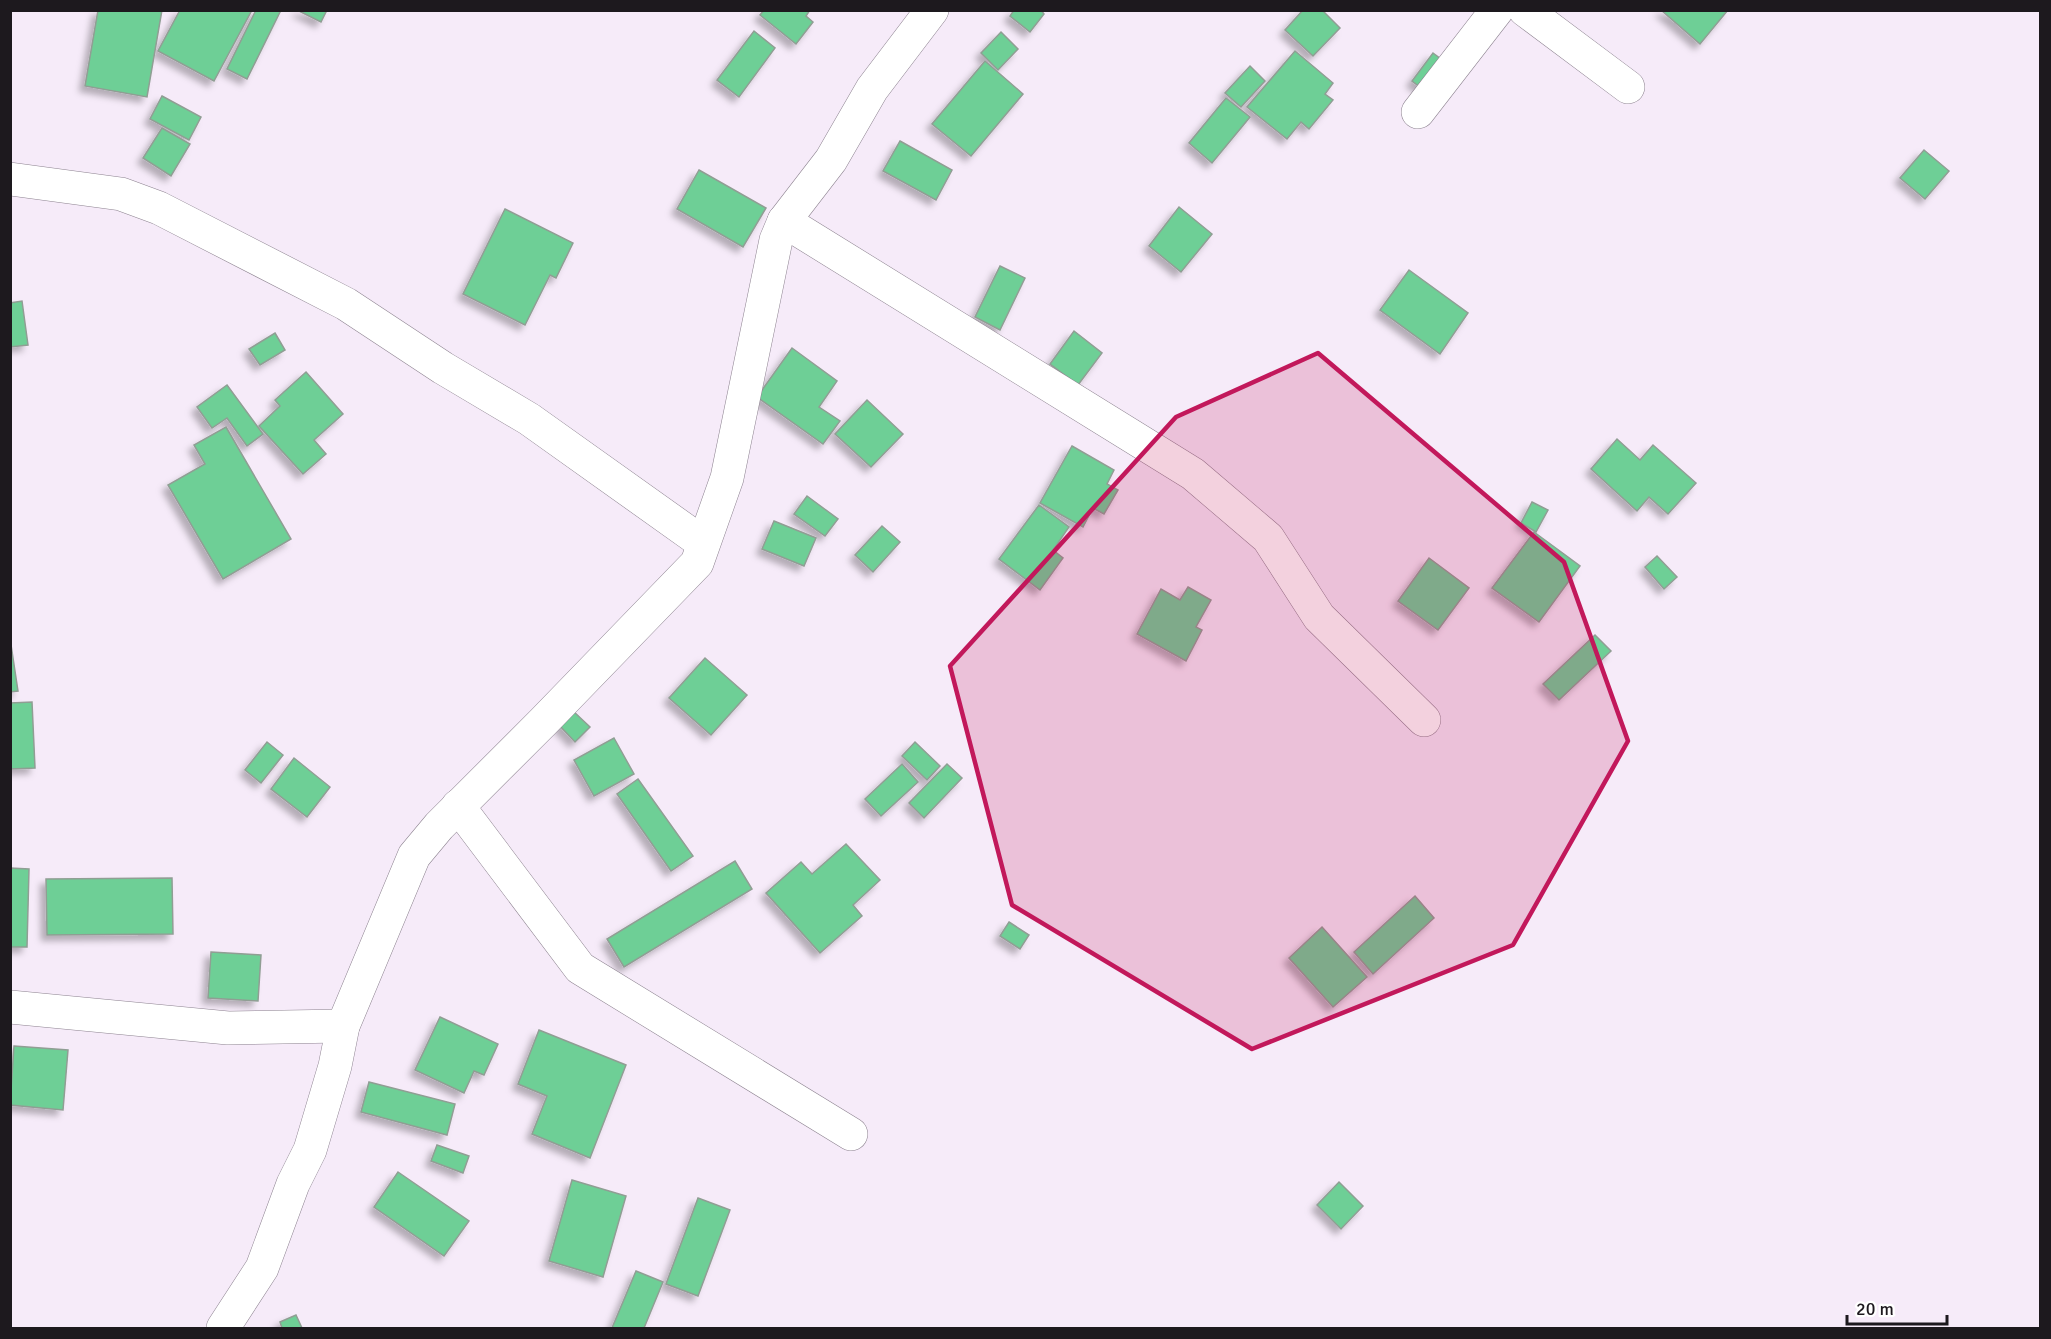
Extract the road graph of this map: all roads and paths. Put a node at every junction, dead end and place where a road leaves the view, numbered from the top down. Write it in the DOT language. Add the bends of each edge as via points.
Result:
graph roads {
  1 [pos="932,10"];
  2 [pos="1497,10"];
  3 [pos="1525,10"];
  4 [pos="1628,87"];
  5 [pos="1418,112"];
  6 [pos="10,179"];
  7 [pos="784,221"];
  8 [pos="703,543"];
  9 [pos="1424,720"];
  10 [pos="458,806"];
  11 [pos="10,1007"];
  12 [pos="343,1026"];
  13 [pos="851,1134"];
  14 [pos="223,1329"];
  1 -- 7 [label="street" via="872,89 831,160"];
  2 -- 5 [label="street"];
  3 -- 4 [label="street"];
  6 -- 8 [label="street" via="121,194 159,208 346,304 529,419"];
  7 -- 8 [label="street" via="776,240 726,478"];
  7 -- 9 [label="street" via="1193,474 1268,538 1320,617"];
  8 -- 10 [label="street" via="698,563"];
  10 -- 12 [label="street" via="414,855"];
  10 -- 13 [label="street" via="580,968"];
  11 -- 12 [label="street" via="228,1028"];
  12 -- 14 [label="street" via="310,1150 262,1268"];
}
